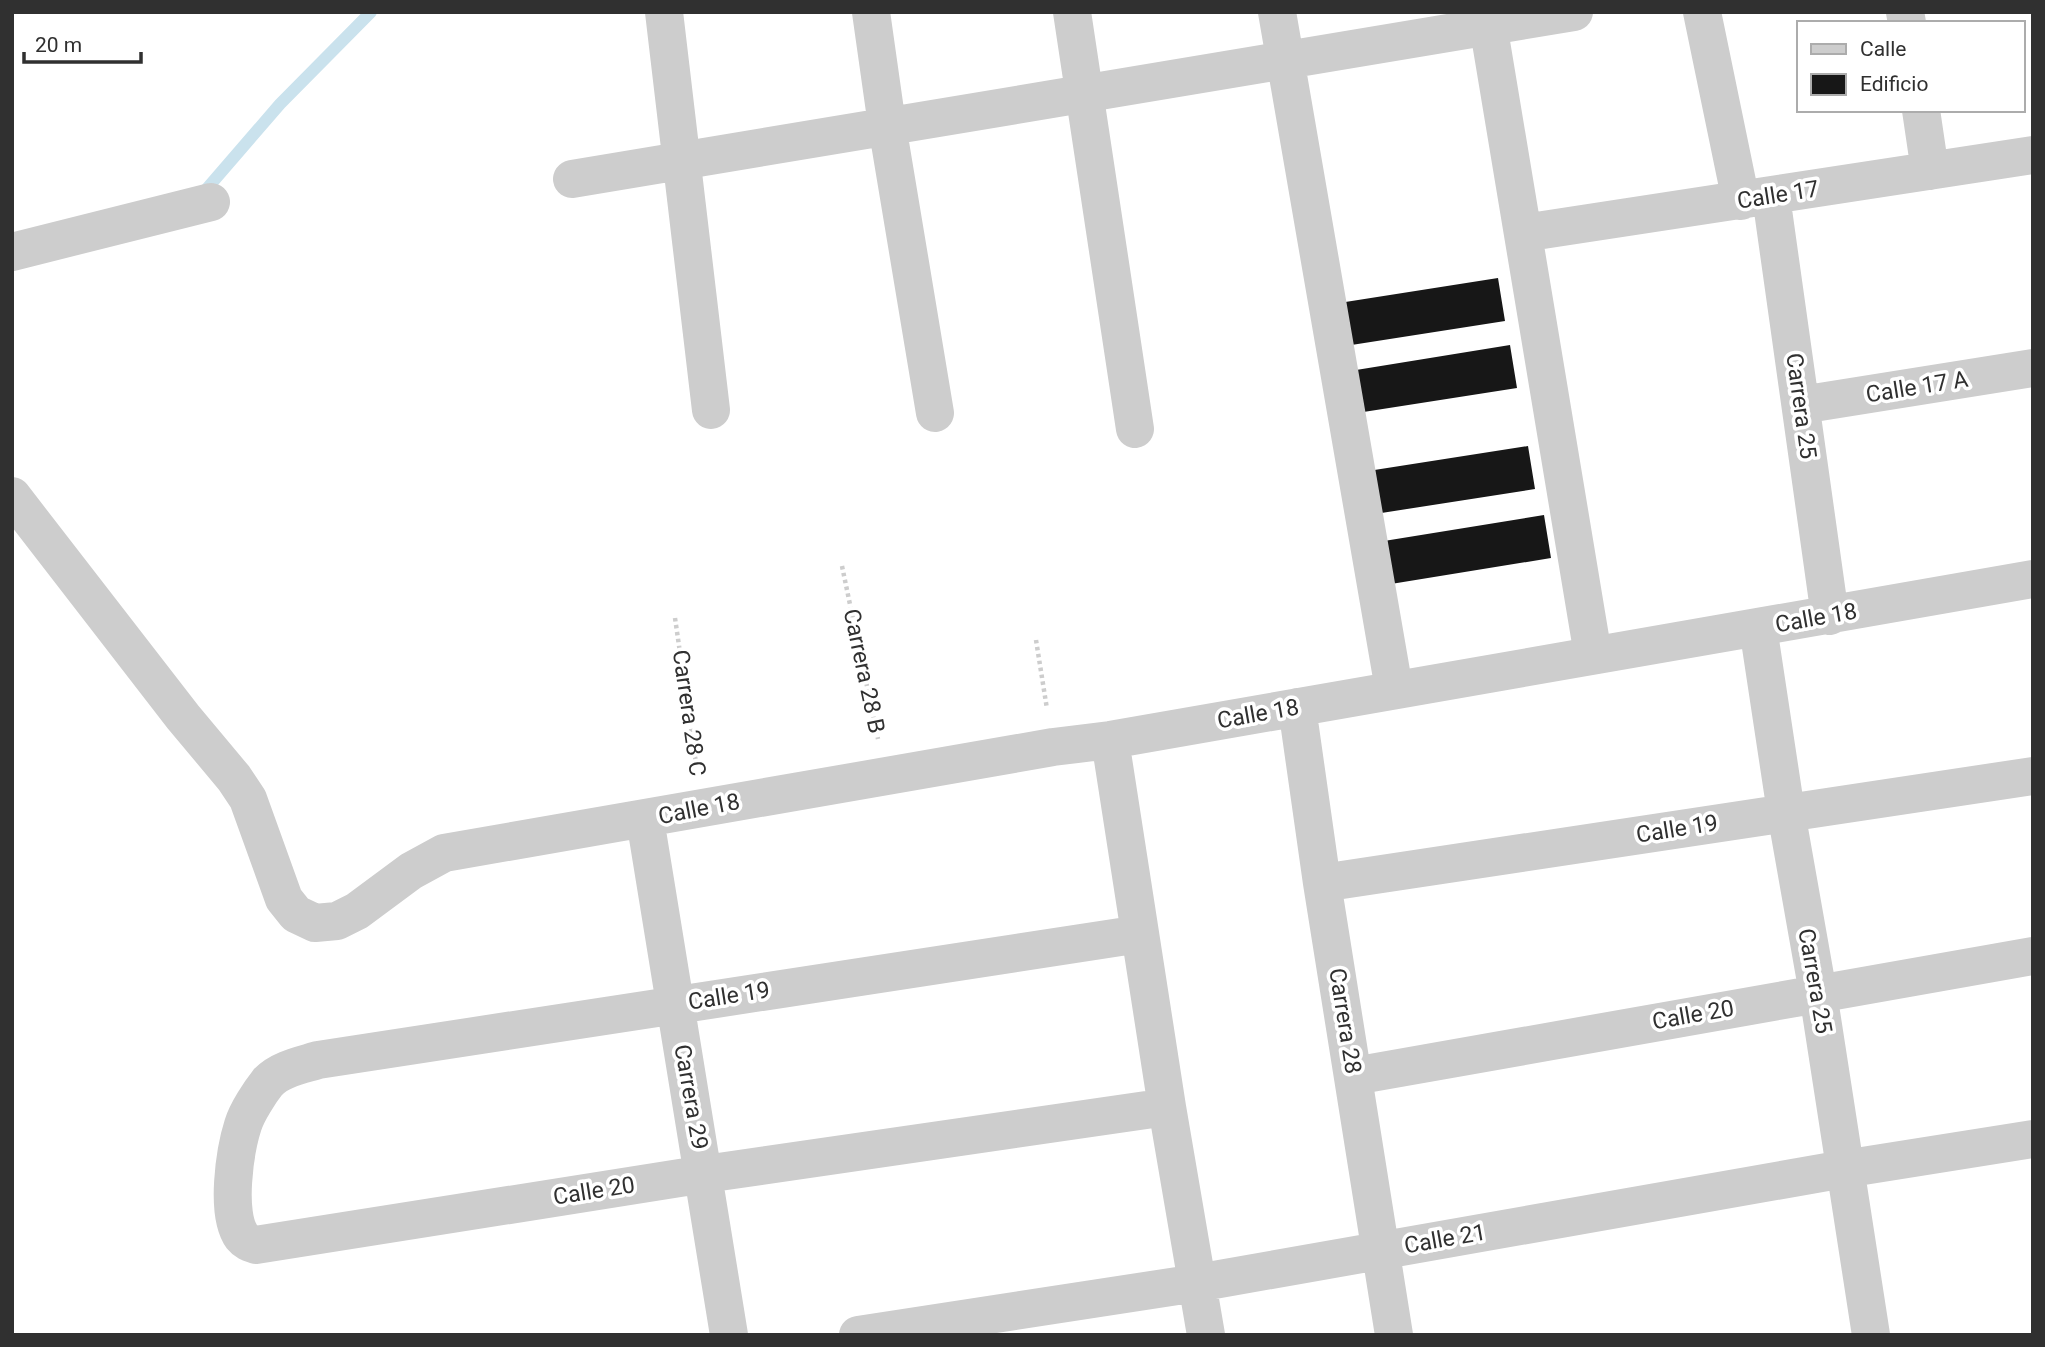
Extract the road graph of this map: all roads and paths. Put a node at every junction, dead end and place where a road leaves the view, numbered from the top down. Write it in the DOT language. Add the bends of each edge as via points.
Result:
graph roads {
  1 [pos="664,12"];
  2 [pos="871,12"];
  3 [pos="1072,12"];
  4 [pos="1277,12"];
  5 [pos="1574,12"];
  6 [pos="1702,12"];
  7 [pos="1487,19"];
  8 [pos="1284,59"];
  9 [pos="1083,93"];
  10 [pos="1921,112"];
  11 [pos="887,125"];
  12 [pos="2033,155"];
  13 [pos="683,159"];
  14 [pos="1930,171"];
  15 [pos="572,179"];
  16 [pos="1756,199"];
  17 [pos="211,202"];
  18 [pos="1523,233"];
  19 [pos="12,251"];
  20 [pos="2033,368"];
  21 [pos="1801,405"];
  22 [pos="711,410"];
  23 [pos="935,413"];
  24 [pos="1135,429"];
  25 [pos="12,496"];
  26 [pos="842,565"];
  27 [pos="2033,579"];
  28 [pos="1830,616"];
  29 [pos="675,618"];
  30 [pos="1758,627"];
  31 [pos="1036,640"];
  32 [pos="1594,655"];
  33 [pos="1394,689"];
  34 [pos="1297,707"];
  35 [pos="1110,740"];
  36 [pos="1053,747"];
  37 [pos="886,776"];
  38 [pos="2033,776"];
  39 [pos="702,807"];
  40 [pos="1786,813"];
  41 [pos="645,819"];
  42 [pos="1322,883"];
  43 [pos="1140,934"];
  44 [pos="2033,956"];
  45 [pos="1818,993"];
  46 [pos="675,1004"];
  47 [pos="318,1060"];
  48 [pos="1354,1076"];
  49 [pos="1167,1107"];
  50 [pos="2033,1139"];
  51 [pos="1844,1169"];
  52 [pos="705,1174"];
  53 [pos="1382,1250"];
  54 [pos="1196,1283"];
  55 [pos="729,1335"];
  56 [pos="858,1335"];
  57 [pos="1206,1335"];
  58 [pos="1394,1335"];
  59 [pos="1871,1335"];
  1 -- 13 [label="street"];
  2 -- 11 [label="street"];
  3 -- 9 [label="street"];
  4 -- 8 [label="street"];
  5 -- 7 [label="street"];
  6 -- 16 [label="street, Carrera 25"];
  7 -- 8 [label="street"];
  7 -- 18 [label="street"];
  8 -- 9 [label="street"];
  8 -- 33 [label="street"];
  9 -- 11 [label="street"];
  9 -- 24 [label="street"];
  10 -- 14 [label="street"];
  11 -- 13 [label="street"];
  11 -- 23 [label="street"];
  12 -- 14 [label="street, Calle 17"];
  13 -- 15 [label="street"];
  13 -- 22 [label="street"];
  14 -- 16 [label="street, Calle 17"];
  16 -- 18 [label="street, Calle 17"];
  16 -- 21 [label="street, Carrera 25"];
  17 -- 19 [label="street"];
  18 -- 32 [label="street"];
  20 -- 21 [label="street, Calle 17 A"];
  21 -- 28 [label="street, Carrera 25"];
  25 -- 41 [label="street, Calle 18" via="234,778 248,799 284,899 296,914 315,923 337,921 444,853"];
  26 -- 37 [label="path, Carrera 28 B"];
  27 -- 28 [label="street, Calle 18"];
  28 -- 30 [label="street, Calle 18"];
  29 -- 39 [label="path, Carrera 28 C"];
  30 -- 32 [label="street, Calle 18"];
  30 -- 40 [label="street, Carrera 25"];
  31 -- 36 [label="path"];
  32 -- 33 [label="street, Calle 18"];
  33 -- 34 [label="street, Calle 18"];
  34 -- 35 [label="street, Calle 18"];
  34 -- 42 [label="street, Carrera 28"];
  35 -- 36 [label="street, Calle 18"];
  35 -- 43 [label="street"];
  36 -- 37 [label="street, Calle 18"];
  37 -- 39 [label="street, Calle 18"];
  38 -- 40 [label="street, Calle 19"];
  39 -- 41 [label="street, Calle 18"];
  40 -- 42 [label="street, Calle 19"];
  40 -- 45 [label="street, Carrera 25"];
  41 -- 46 [label="street, Carrera 29"];
  42 -- 48 [label="street, Carrera 28"];
  43 -- 46 [label="street, Calle 19"];
  43 -- 49 [label="street"];
  44 -- 45 [label="street, Calle 20"];
  45 -- 48 [label="street, Calle 20"];
  45 -- 51 [label="street, Carrera 25"];
  46 -- 47 [label="street, Calle 19"];
  46 -- 52 [label="street, Carrera 29"];
  47 -- 52 [label="street, Calle 20" via="292,1067 269,1081 244,1123 233,1181 236,1218 246,1242 256,1245"];
  48 -- 53 [label="street, Carrera 28"];
  49 -- 52 [label="street, Calle 20"];
  49 -- 54 [label="street"];
  50 -- 51 [label="street, Calle 21"];
  51 -- 53 [label="street, Calle 21"];
  51 -- 59 [label="street, Carrera 25"];
  52 -- 55 [label="street, Carrera 29"];
  53 -- 54 [label="street, Calle 21"];
  53 -- 58 [label="street, Carrera 28"];
  54 -- 56 [label="street, Calle 21"];
  54 -- 57 [label="street"];
}
